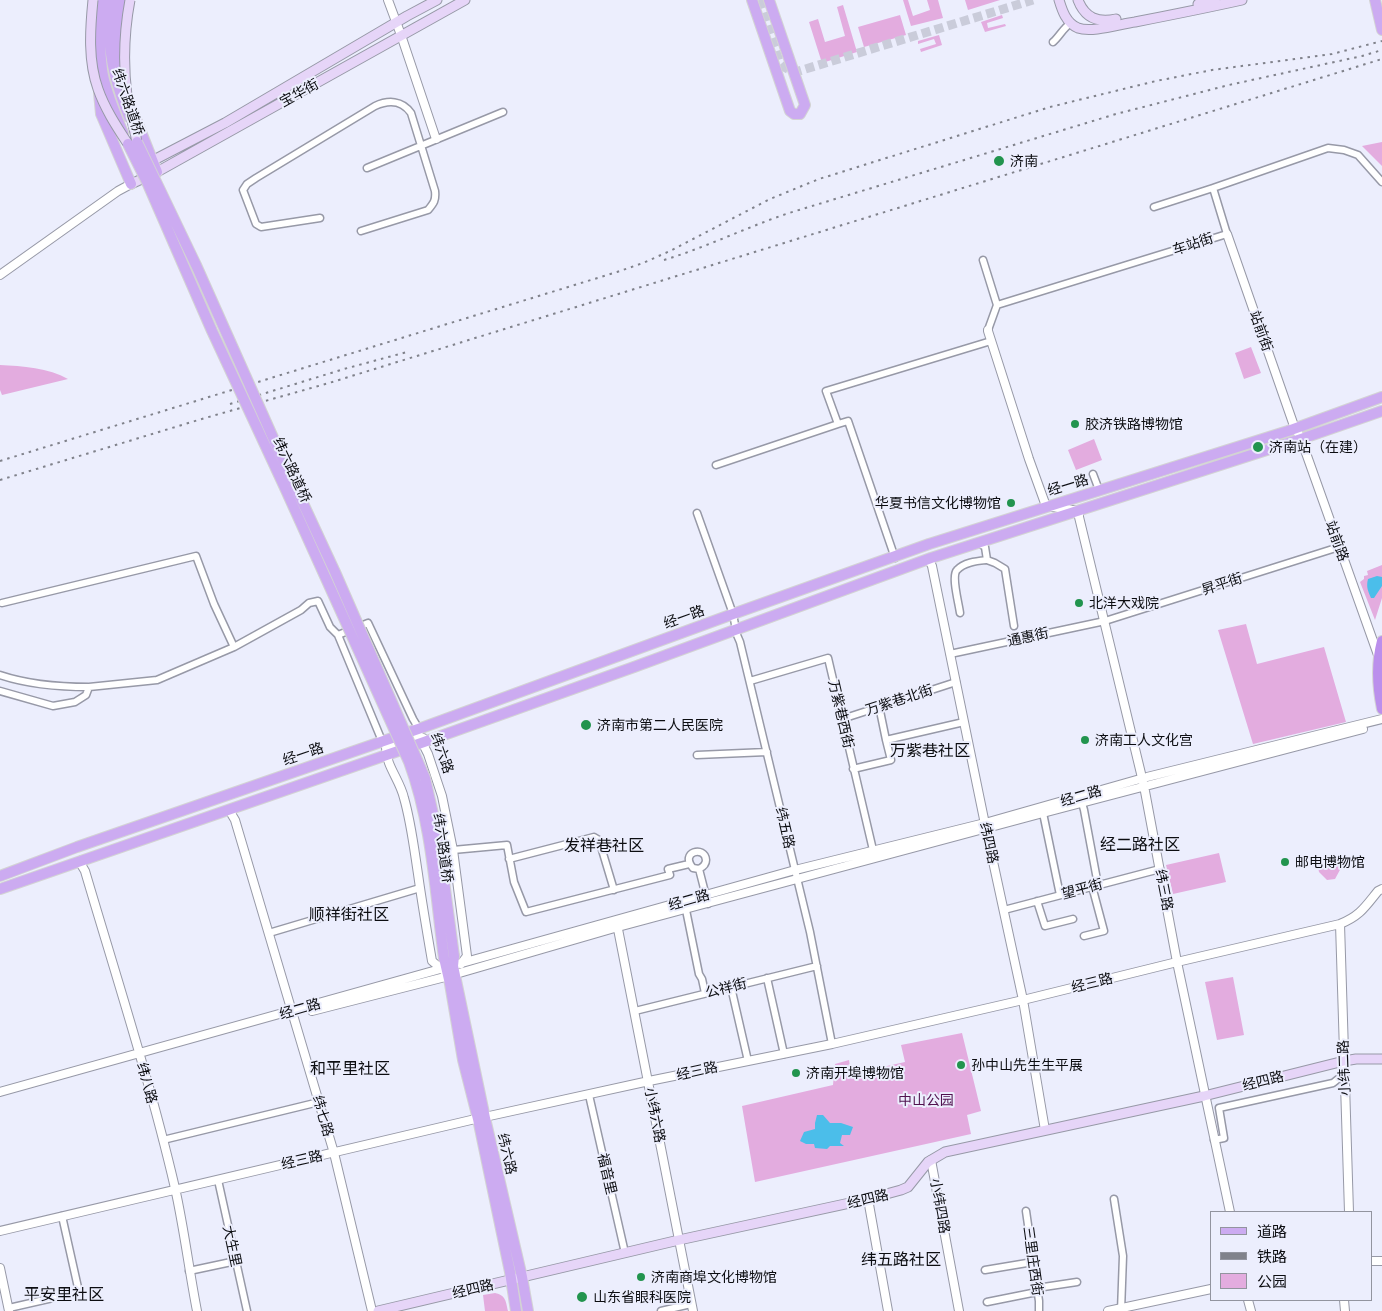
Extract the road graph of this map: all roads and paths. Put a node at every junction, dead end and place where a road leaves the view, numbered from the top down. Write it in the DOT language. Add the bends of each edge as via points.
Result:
graph roads {
  1 [pos="93,0"];
  2 [pos="97,0"];
  3 [pos="103,0"];
  4 [pos="112,0"];
  5 [pos="122,0"];
  6 [pos="130,0"];
  7 [pos="388,0"];
  8 [pos="437,0"];
  9 [pos="465,0"];
  10 [pos="752,0"];
  11 [pos="768,0"];
  12 [pos="1059,0"];
  13 [pos="1215,0"];
  14 [pos="1242,0"];
  15 [pos="1375,0"];
  16 [pos="1079,2"];
  17 [pos="396,22"];
  18 [pos="1071,23"];
  19 [pos="1382,30"];
  20 [pos="401,35"];
  21 [pos="1053,42"];
  22 [pos="503,112"];
  23 [pos="436,139"];
  24 [pos="133,143"];
  25 [pos="421,145"];
  26 [pos="152,161"];
  27 [pos="367,168"];
  28 [pos="157,172"];
  29 [pos="1382,182"];
  30 [pos="131,184"];
  31 [pos="1213,188"];
  32 [pos="1154,207"];
  33 [pos="320,218"];
  34 [pos="361,231"];
  35 [pos="1226,234"];
  36 [pos="983,260"];
  37 [pos="0,275"];
  38 [pos="997,305"];
  39 [pos="988,330"];
  40 [pos="991,341"];
  41 [pos="1382,398"];
  42 [pos="1382,411"];
  43 [pos="838,424"];
  44 [pos="1296,428"];
  45 [pos="1301,440"];
  46 [pos="716,465"];
  47 [pos="1093,474"];
  48 [pos="1099,490"];
  49 [pos="1046,506"];
  50 [pos="1079,511"];
  51 [pos="697,513"];
  52 [pos="982,541"];
  53 [pos="1339,547"];
  54 [pos="894,557"];
  55 [pos="931,558"];
  56 [pos="986,560"];
  57 [pos="2,603"];
  58 [pos="960,613"];
  59 [pos="733,614"];
  60 [pos="1105,621"];
  61 [pos="1014,626"];
  62 [pos="737,629"];
  63 [pos="338,635"];
  64 [pos="1382,641"];
  65 [pos="234,647"];
  66 [pos="950,654"];
  67 [pos="1378,655"];
  68 [pos="0,676"];
  69 [pos="750,681"];
  70 [pos="956,682"];
  71 [pos="89,687"];
  72 [pos="0,692"];
  73 [pos="879,706"];
  74 [pos="1382,708"];
  75 [pos="842,719"];
  76 [pos="1382,720"];
  77 [pos="964,722"];
  78 [pos="1382,724"];
  79 [pos="419,729"];
  80 [pos="886,740"];
  81 [pos="382,741"];
  82 [pos="424,742"];
  83 [pos="767,752"];
  84 [pos="386,754"];
  85 [pos="697,755"];
  86 [pos="853,769"];
  87 [pos="1143,782"];
  88 [pos="1082,802"];
  89 [pos="231,809"];
  90 [pos="1043,813"];
  91 [pos="986,826"];
  92 [pos="453,850"];
  93 [pos="873,850"];
  94 [pos="510,859"];
  95 [pos="82,860"];
  96 [pos="689,864"];
  97 [pos="699,869"];
  98 [pos="1160,869"];
  99 [pos="795,870"];
  100 [pos="0,876"];
  101 [pos="797,880"];
  102 [pos="1095,886"];
  103 [pos="420,888"];
  104 [pos="0,889"];
  105 [pos="614,890"];
  106 [pos="1382,890"];
  107 [pos="1060,894"];
  108 [pos="706,895"];
  109 [pos="1037,901"];
  110 [pos="708,904"];
  111 [pos="686,910"];
  112 [pos="1004,910"];
  113 [pos="1073,919"];
  114 [pos="617,924"];
  115 [pos="1340,924"];
  116 [pos="269,933"];
  117 [pos="1084,936"];
  118 [pos="1177,962"];
  119 [pos="451,966"];
  120 [pos="817,966"];
  121 [pos="767,978"];
  122 [pos="731,987"];
  123 [pos="705,993"];
  124 [pos="1023,1000"];
  125 [pos="635,1011"];
  126 [pos="293,1013"];
  127 [pos="832,1044"];
  128 [pos="784,1054"];
  129 [pos="140,1055"];
  130 [pos="1382,1059"];
  131 [pos="748,1061"];
  132 [pos="1344,1061"];
  133 [pos="1382,1064"];
  134 [pos="1344,1078"];
  135 [pos="649,1081"];
  136 [pos="0,1092"];
  137 [pos="589,1095"];
  138 [pos="0,1096"];
  139 [pos="1204,1096"];
  140 [pos="320,1102"];
  141 [pos="481,1118"];
  142 [pos="1045,1130"];
  143 [pos="163,1140"];
  144 [pos="1214,1140"];
  145 [pos="334,1153"];
  146 [pos="931,1160"];
  147 [pos="218,1180"];
  148 [pos="175,1190"];
  149 [pos="868,1199"];
  150 [pos="1114,1199"];
  151 [pos="1026,1211"];
  152 [pos="1230,1211"];
  153 [pos="1349,1211"];
  154 [pos="62,1216"];
  155 [pos="0,1231"];
  156 [pos="679,1240"];
  157 [pos="625,1253"];
  158 [pos="236,1261"];
  159 [pos="1032,1262"];
  160 [pos="0,1268"];
  161 [pos="985,1270"];
  162 [pos="189,1271"];
  163 [pos="522,1277"];
  164 [pos="511,1280"];
  165 [pos="1077,1282"];
  166 [pos="1210,1289"];
  167 [pos="1037,1290"];
  168 [pos="987,1302"];
  169 [pos="692,1308"];
  170 [pos="9,1310"];
  171 [pos="1121,1310"];
  172 [pos="196,1311"];
  173 [pos="247,1311"];
  174 [pos="372,1311"];
  175 [pos="378,1311"];
  176 [pos="516,1311"];
  177 [pos="528,1311"];
  178 [pos="661,1311"];
  179 [pos="888,1311"];
  180 [pos="959,1311"];
  181 [pos="1038,1311"];
  182 [pos="1108,1311"];
  1 -- 24 [label="main road, bridge" via="91,43 95,79 111,116"];
  2 -- 30 [label="main road" via="94,40 101,114"];
  3 -- 24 [label="main road, 纬六路道桥, bridge" via="102,71 114,111"];
  4 -- 24 [label="main road, 纬六路道桥, bridge" via="111,56"];
  5 -- 26 [label="main road" via="118,38 120,79"];
  6 -- 24 [label="main road, bridge" via="125,59"];
  7 -- 17 [label="street"];
  8 -- 17 [label="main road, 宝华街"];
  9 -- 20 [label="main road, 宝华街"];
  10 -- 11 [label="main road" via="790,111 800,114 804,105"];
  12 -- 18 [label="main road"];
  13 -- 16 [label="main road" via="1108,21 1088,15"];
  14 -- 18 [label="main road" via="1093,29 1076,28"];
  15 -- 19 [label="main road"];
  17 -- 20 [label="street"];
  17 -- 26 [label="main road, 宝华街" via="225,123"];
  18 -- 21 [label="street"];
  20 -- 23 [label="street"];
  20 -- 28 [label="main road, 宝华街"];
  22 -- 23 [label="street"];
  23 -- 25 [label="street"];
  24 -- 119 [label="main road, 纬六路道桥, bridge" via="196,265 425,778 438,836"];
  25 -- 27 [label="street"];
  25 -- 33 [label="street" via="407,107 384,102 256,178 243,190 256,224 261,227"];
  25 -- 34 [label="street" via="435,191 434,204 428,210"];
  26 -- 28 [label="main road"];
  26 -- 30 [label="main road, 宝华街"];
  28 -- 30 [label="main road, 宝华街"];
  29 -- 31 [label="street" via="1358,155 1328,148"];
  30 -- 37 [label="street, 宝华街"];
  31 -- 32 [label="street"];
  31 -- 35 [label="street, 车站街"];
  35 -- 38 [label="street, 车站街"];
  35 -- 44 [label="street, 站前街"];
  36 -- 38 [label="street"];
  38 -- 39 [label="street"];
  39 -- 40 [label="street"];
  40 -- 43 [label="street" via="826,391"];
  40 -- 49 [label="street"];
  41 -- 44 [label="main road, 经一路"];
  42 -- 45 [label="main road, 经一路"];
  43 -- 46 [label="street"];
  43 -- 54 [label="street" via="848,421"];
  44 -- 45 [label="street, 站前路"];
  44 -- 48 [label="main road, 经一路"];
  45 -- 50 [label="main road, 经一路"];
  45 -- 53 [label="street, 站前路"];
  47 -- 48 [label="street"];
  48 -- 49 [label="main road, 经一路"];
  49 -- 50 [label="street"];
  49 -- 54 [label="main road, 经一路"];
  50 -- 52 [label="main road, 经一路"];
  50 -- 60 [label="street, 纬三路"];
  51 -- 59 [label="street, 纬五路"];
  52 -- 55 [label="main road, 经一路"];
  52 -- 56 [label="street"];
  53 -- 60 [label="street, 昇平街"];
  53 -- 67 [label="street, 站前路"];
  54 -- 59 [label="main road, 经一路"];
  55 -- 62 [label="main road, 经一路"];
  55 -- 66 [label="street, 纬四路"];
  56 -- 58 [label="street" via="968,563 956,570 954,576"];
  56 -- 61 [label="street" via="1005,569"];
  57 -- 65 [label="street" via="196,556"];
  59 -- 62 [label="street, 纬五路"];
  59 -- 79 [label="main road, 经一路"];
  60 -- 66 [label="street, 通惠街"];
  60 -- 87 [label="street, 纬三路"];
  62 -- 69 [label="street, 纬五路"];
  62 -- 82 [label="main road, 经一路"];
  63 -- 65 [label="street" via="330,627 318,601 309,603"];
  63 -- 79 [label="street" via="368,623"];
  63 -- 81 [label="street"];
  64 -- 67 [label="highway"];
  65 -- 71 [label="street" via="157,680"];
  66 -- 70 [label="street, 纬四路"];
  67 -- 74 [label="highway"];
  68 -- 71 [label="street" via="67,687"];
  69 -- 75 [label="street, 万紫巷西街" via="828,658"];
  69 -- 83 [label="street, 纬五路"];
  70 -- 73 [label="street, 万紫巷北街"];
  70 -- 77 [label="street, 纬四路"];
  71 -- 72 [label="street" via="86,695 75,702 53,706"];
  73 -- 75 [label="street, 万紫巷北街"];
  73 -- 80 [label="street"];
  75 -- 86 [label="street, 万紫巷西街"];
  76 -- 87 [label="street, 经二路"];
  77 -- 80 [label="street"];
  77 -- 91 [label="street, 纬四路"];
  78 -- 87 [label="street, 经二路"];
  79 -- 81 [label="main road, 经一路"];
  79 -- 82 [label="street, 纬六路"];
  79 -- 84 [label="street, 纬六路" via="418,736 386,748"];
  80 -- 86 [label="street" via="891,760"];
  81 -- 100 [label="main road, 经一路"];
  82 -- 84 [label="main road, 经一路"];
  82 -- 92 [label="street, 纬六路" via="442,796"];
  83 -- 85 [label="street"];
  83 -- 99 [label="street, 纬五路"];
  84 -- 89 [label="main road, 经一路"];
  84 -- 103 [label="street, 纬六路" via="404,797"];
  86 -- 93 [label="street, 万紫巷西街"];
  87 -- 88 [label="street, 经二路"];
  87 -- 91 [label="street, 经二路"];
  87 -- 98 [label="street, 纬三路"];
  88 -- 90 [label="street, 经二路"];
  88 -- 102 [label="street"];
  89 -- 95 [label="main road, 经一路"];
  89 -- 116 [label="street, 纬七路"];
  90 -- 91 [label="street, 经二路"];
  90 -- 107 [label="street"];
  91 -- 93 [label="street, 经二路"];
  91 -- 101 [label="street, 经二路"];
  91 -- 112 [label="street, 纬四路"];
  92 -- 94 [label="street" via="507,845"];
  92 -- 119 [label="street, 纬六路" via="467,956"];
  93 -- 99 [label="street, 经二路"];
  94 -- 105 [label="street" via="594,837 599,840"];
  94 -- 105 [label="street" via="514,882 526,912"];
  95 -- 104 [label="main road, 经一路"];
  95 -- 129 [label="street, 纬八路"];
  96 -- 97 [label="street"];
  96 -- 97 [label="street" via="688,858 692,853 702,853 706,862"];
  96 -- 105 [label="street" via="668,869 670,875"];
  97 -- 108 [label="street"];
  98 -- 102 [label="street, 望平街"];
  98 -- 118 [label="street, 纬三路"];
  99 -- 101 [label="street, 纬五路"];
  99 -- 108 [label="street, 经二路"];
  101 -- 110 [label="street, 经二路"];
  101 -- 120 [label="street, 纬五路"];
  102 -- 107 [label="street, 望平街"];
  102 -- 117 [label="street" via="1104,931"];
  103 -- 116 [label="street"];
  103 -- 119 [label="street, 纬六路" via="432,961"];
  106 -- 115 [label="street, 经三路" via="1353,919"];
  107 -- 109 [label="street, 望平街"];
  108 -- 110 [label="street"];
  108 -- 114 [label="street, 经二路"];
  109 -- 112 [label="street, 望平街"];
  109 -- 113 [label="street" via="1045,926"];
  110 -- 111 [label="street, 经二路"];
  111 -- 114 [label="street, 经二路"];
  111 -- 123 [label="street"];
  112 -- 124 [label="street, 纬四路"];
  114 -- 119 [label="street, 经二路"];
  114 -- 119 [label="street, 经二路"];
  114 -- 125 [label="street, 小纬六路"];
  115 -- 118 [label="street, 经三路"];
  115 -- 132 [label="street, 小纬二路"];
  116 -- 126 [label="street, 纬七路"];
  118 -- 124 [label="street, 经三路"];
  118 -- 139 [label="street, 纬三路"];
  119 -- 126 [label="street, 经二路"];
  119 -- 141 [label="main road, 纬六路"];
  120 -- 121 [label="street, 公祥街"];
  120 -- 127 [label="street, 纬五路"];
  121 -- 122 [label="street, 公祥街"];
  121 -- 128 [label="street"];
  122 -- 123 [label="street, 公祥街"];
  122 -- 131 [label="street"];
  123 -- 125 [label="street, 公祥街"];
  124 -- 127 [label="street, 经三路"];
  124 -- 142 [label="street, 纬四路"];
  125 -- 135 [label="street, 小纬六路"];
  126 -- 129 [label="street, 经二路"];
  126 -- 140 [label="street, 纬七路"];
  127 -- 128 [label="street, 经三路"];
  128 -- 131 [label="street, 经三路"];
  129 -- 136 [label="street, 经二路"];
  129 -- 138 [label="street, 经二路"];
  129 -- 143 [label="street, 纬八路"];
  130 -- 132 [label="main road, 经四路"];
  131 -- 135 [label="street, 经三路"];
  132 -- 133 [label="main road, 经四路"];
  132 -- 134 [label="street, 小纬二路"];
  132 -- 139 [label="main road, 经四路"];
  134 -- 144 [label="street" via="1219,1108 1224,1138"];
  134 -- 153 [label="street, 小纬二路"];
  135 -- 137 [label="street, 经三路"];
  135 -- 156 [label="street, 小纬六路"];
  137 -- 141 [label="street, 经三路"];
  137 -- 157 [label="street, 福音里"];
  139 -- 142 [label="main road, 经四路"];
  139 -- 144 [label="street, 纬三路"];
  140 -- 143 [label="street"];
  140 -- 145 [label="street, 纬七路"];
  141 -- 145 [label="street, 经三路"];
  141 -- 163 [label="main road, 纬六路"];
  141 -- 164 [label="main road, 纬六路"];
  142 -- 146 [label="main road, 经四路" via="945,1152"];
  143 -- 148 [label="street, 纬八路"];
  144 -- 152 [label="street, 纬三路"];
  145 -- 147 [label="street, 经三路"];
  145 -- 174 [label="street, 纬七路"];
  146 -- 149 [label="main road, 经四路" via="908,1187"];
  146 -- 180 [label="street, 小纬四路"];
  147 -- 148 [label="street, 经三路"];
  147 -- 158 [label="street, 大生里"];
  148 -- 154 [label="street, 经三路"];
  148 -- 162 [label="street, 纬八路"];
  149 -- 156 [label="main road, 经四路"];
  149 -- 179 [label="street"];
  150 -- 171 [label="street" via="1123,1256"];
  151 -- 159 [label="street, 三里庄西街"];
  154 -- 155 [label="street, 经三路"];
  154 -- 170 [label="street" via="79,1292"];
  156 -- 157 [label="main road, 经四路"];
  156 -- 169 [label="street, 小纬六路"];
  157 -- 163 [label="main road, 经四路"];
  158 -- 162 [label="street"];
  158 -- 173 [label="street, 大生里"];
  159 -- 161 [label="street"];
  159 -- 167 [label="street, 三里庄西街"];
  160 -- 170 [label="street"];
  162 -- 172 [label="street, 纬八路"];
  163 -- 164 [label="main road, 经四路"];
  163 -- 177 [label="main road, 纬六路"];
  164 -- 175 [label="main road, 经四路"];
  164 -- 176 [label="main road, 纬六路"];
  165 -- 167 [label="street"];
  166 -- 171 [label="street"];
  167 -- 168 [label="street"];
  167 -- 181 [label="street, 三里庄西街"];
  169 -- 178 [label="street"];
  171 -- 182 [label="street"];
}
